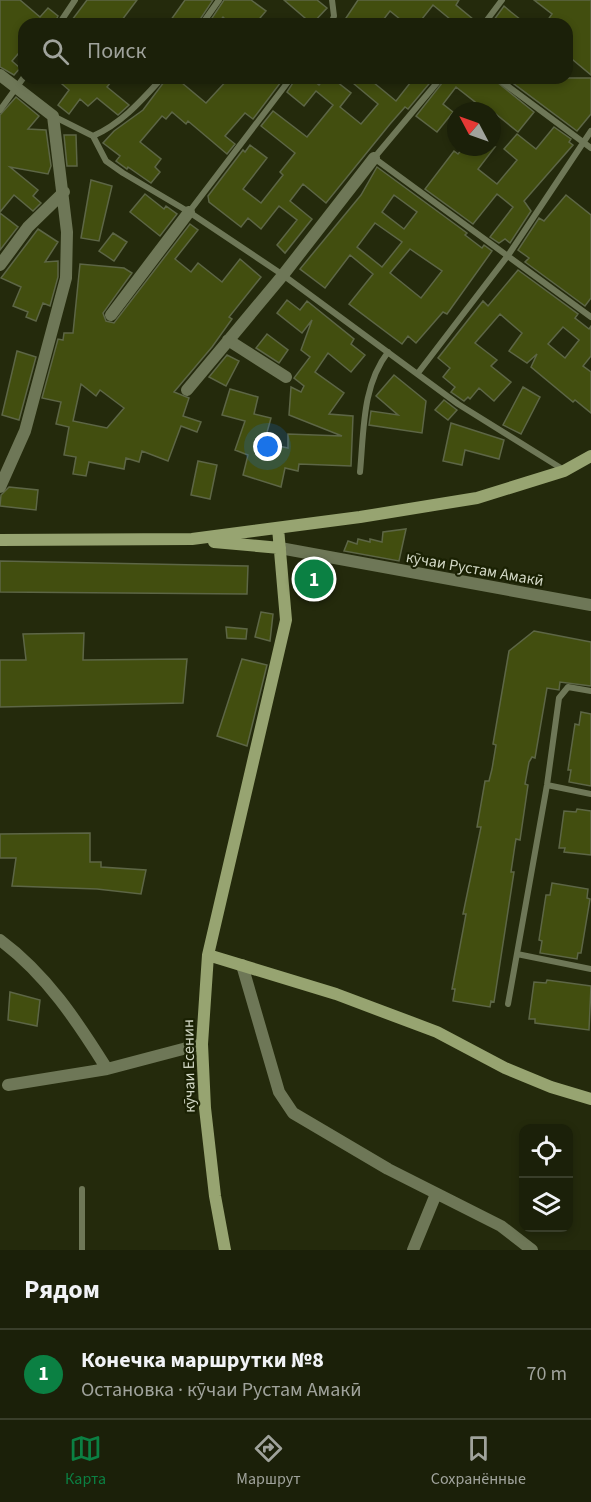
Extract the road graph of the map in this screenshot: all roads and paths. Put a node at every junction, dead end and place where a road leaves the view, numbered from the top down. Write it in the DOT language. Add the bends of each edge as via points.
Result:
graph roads {
  1 [pos="75,0"];
  2 [pos="219,0"];
  3 [pos="332,0"];
  4 [pos="502,0"];
  5 [pos="63,18"];
  6 [pos="206,18"];
  7 [pos="333,18"];
  8 [pos="488,18"];
  9 [pos="0,75"];
  10 [pos="19,84"];
  11 [pos="157,84"];
  12 [pos="286,84"];
  13 [pos="436,84"];
  14 [pos="504,84"];
  15 [pos="16,88"];
  16 [pos="0,110"];
  17 [pos="54,116"];
  18 [pos="591,131"];
  19 [pos="93,136"];
  20 [pos="583,142"];
  21 [pos="591,148"];
  22 [pos="374,158"];
  23 [pos="64,192"];
  24 [pos="189,212"];
  25 [pos="509,255"];
  26 [pos="0,265"];
  27 [pos="283,275"];
  28 [pos="111,315"];
  29 [pos="591,317"];
  30 [pos="228,340"];
  31 [pos="388,352"];
  32 [pos="418,373"];
  33 [pos="286,377"];
  34 [pos="187,390"];
  35 [pos="589,459"];
  36 [pos="564,471"];
  37 [pos="360,472"];
  38 [pos="0,487"];
  39 [pos="278,528"];
  40 [pos="192,539"];
  41 [pos="0,540"];
  42 [pos="280,548"];
  43 [pos="591,605"];
  44 [pos="591,691"];
  45 [pos="547,785"];
  46 [pos="591,794"];
  47 [pos="0,940"];
  48 [pos="517,954"];
  49 [pos="208,955"];
  50 [pos="242,965"];
  51 [pos="591,969"];
  52 [pos="508,1004"];
  53 [pos="202,1044"];
  54 [pos="107,1069"];
  55 [pos="8,1085"];
  56 [pos="591,1099"];
  57 [pos="82,1189"];
  58 [pos="436,1194"];
  59 [pos="82,1250"];
  60 [pos="225,1250"];
  61 [pos="413,1250"];
  62 [pos="532,1250"];
  1 -- 5 [label="lane"];
  2 -- 6 [label="lane"];
  3 -- 7 [label="lane"];
  4 -- 8 [label="lane"];
  9 -- 15 [label="street"];
  10 -- 15 [label="lane"];
  11 -- 19 [label="lane" via="130,113"];
  12 -- 24 [label="lane"];
  13 -- 22 [label="lane"];
  14 -- 20 [label="lane"];
  15 -- 16 [label="lane"];
  15 -- 17 [label="street"];
  17 -- 19 [label="lane"];
  17 -- 23 [label="street"];
  18 -- 20 [label="lane"];
  19 -- 24 [label="lane" via="106,160"];
  20 -- 21 [label="lane"];
  20 -- 25 [label="lane"];
  22 -- 25 [label="lane"];
  22 -- 27 [label="street"];
  23 -- 26 [label="street" via="28,227"];
  23 -- 38 [label="street" via="67,267 61,303 25,432"];
  24 -- 27 [label="lane"];
  24 -- 28 [label="street"];
  25 -- 29 [label="lane"];
  25 -- 32 [label="lane"];
  27 -- 30 [label="street"];
  27 -- 31 [label="lane"];
  30 -- 33 [label="street"];
  30 -- 34 [label="street"];
  31 -- 32 [label="lane"];
  31 -- 37 [label="lane" via="368,392"];
  32 -- 36 [label="lane" via="458,404"];
  35 -- 36 [label="street"];
  36 -- 39 [label="street" via="477,498"];
  39 -- 40 [label="street"];
  39 -- 42 [label="street, кӯчаи Есенин"];
  40 -- 41 [label="street"];
  40 -- 42 [label="street"];
  42 -- 43 [label="street, кӯчаи Рустам Амакӣ"];
  42 -- 49 [label="street, кӯчаи Есенин" via="286,621"];
  44 -- 45 [label="lane" via="568,687 559,698"];
  45 -- 46 [label="lane"];
  45 -- 48 [label="lane"];
  47 -- 54 [label="street" via="19,954 70,1010"];
  48 -- 51 [label="lane"];
  48 -- 52 [label="lane"];
  49 -- 50 [label="street"];
  49 -- 53 [label="street, кӯчаи Есенин"];
  50 -- 56 [label="street" via="336,994 437,1032 505,1068"];
  50 -- 58 [label="street" via="279,1092 293,1113"];
  53 -- 54 [label="street"];
  53 -- 60 [label="street, кӯчаи Есенин" via="206,1119"];
  54 -- 55 [label="street"];
  57 -- 59 [label="lane"];
  58 -- 61 [label="street"];
  58 -- 62 [label="street" via="501,1226"];
}
